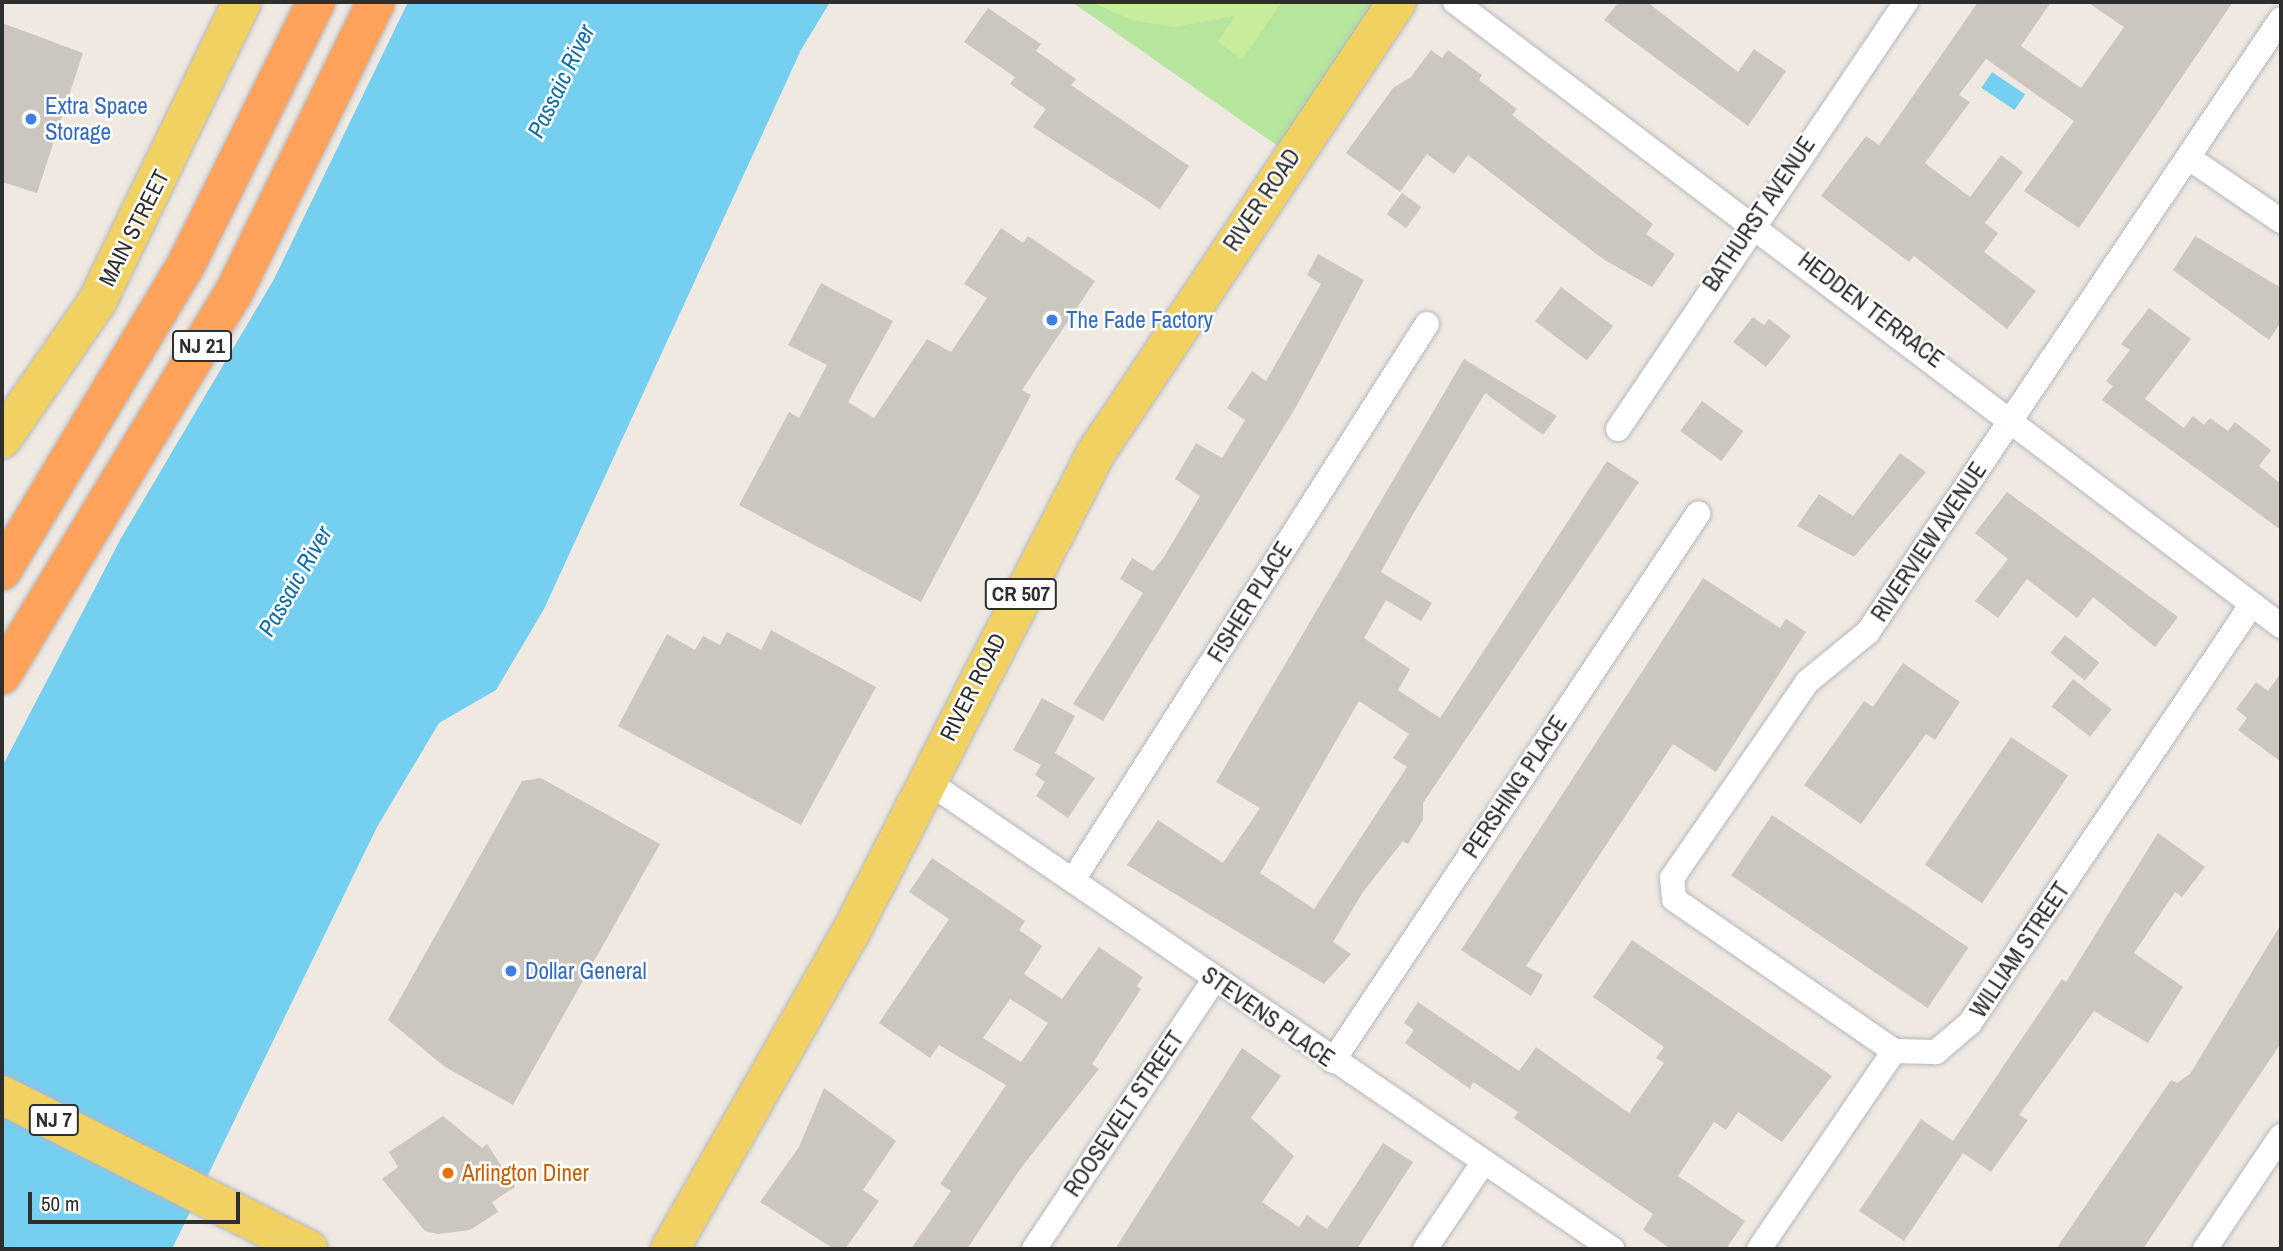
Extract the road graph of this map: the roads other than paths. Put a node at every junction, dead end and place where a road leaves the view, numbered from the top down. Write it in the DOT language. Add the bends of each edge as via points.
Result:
graph roads {
  1 [pos="242,2"];
  2 [pos="316,2"];
  3 [pos="376,2"];
  4 [pos="1397,2"];
  5 [pos="1455,2"];
  6 [pos="1906,2"];
  7 [pos="2281,19"];
  8 [pos="2189,158"];
  9 [pos="1753,221"];
  10 [pos="2281,221"];
  11 [pos="1427,324"];
  12 [pos="2013,418"];
  13 [pos="1618,429"];
  14 [pos="2,439"];
  15 [pos="1698,514"];
  16 [pos="2,571"];
  17 [pos="2252,604"];
  18 [pos="2281,626"];
  19 [pos="2,675"];
  20 [pos="927,781"];
  21 [pos="1073,880"];
  22 [pos="1214,979"];
  23 [pos="1894,1051"];
  24 [pos="1333,1061"];
  25 [pos="2,1095"];
  26 [pos="2281,1136"];
  27 [pos="1483,1163"];
  28 [pos="304,1247"];
  29 [pos="670,1249"];
  30 [pos="1034,1249"];
  31 [pos="1425,1249"];
  32 [pos="1612,1249"];
  33 [pos="1759,1249"];
  34 [pos="2205,1249"];
  1 -- 14 [label="main road, MAIN STREET" via="102,292"];
  2 -- 16 [label="highway, NJ 21" via="185,267"];
  3 -- 19 [label="highway, NJ 21" via="233,294"];
  4 -- 20 [label="main road, RIVER ROAD / CR 507" via="1096,453"];
  5 -- 9 [label="street, HEDDEN TERRACE"];
  6 -- 9 [label="street, BATHURST AVENUE"];
  7 -- 8 [label="street, RIVERVIEW AVENUE"];
  8 -- 10 [label="street"];
  8 -- 12 [label="street, RIVERVIEW AVENUE"];
  9 -- 12 [label="street, HEDDEN TERRACE"];
  9 -- 13 [label="street, BATHURST AVENUE"];
  11 -- 21 [label="street, FISHER PLACE"];
  12 -- 17 [label="street, HEDDEN TERRACE"];
  12 -- 23 [label="street, RIVERVIEW AVENUE" via="1868,632 1807,682 1672,878 1681,904"];
  15 -- 24 [label="street, PERSHING PLACE"];
  17 -- 18 [label="street, HEDDEN TERRACE"];
  17 -- 23 [label="street, WILLIAM STREET" via="1963,1032 1936,1052"];
  20 -- 21 [label="street, STEVENS PLACE"];
  20 -- 29 [label="main road, RIVER ROAD / CR 507" via="844,945"];
  21 -- 22 [label="street, STEVENS PLACE"];
  22 -- 24 [label="street, STEVENS PLACE"];
  22 -- 30 [label="street, ROOSEVELT STREET"];
  23 -- 33 [label="street"];
  24 -- 27 [label="street, STEVENS PLACE"];
  25 -- 28 [label="main road, NJ 7"];
  26 -- 34 [label="street"];
  27 -- 31 [label="street"];
  27 -- 32 [label="street, STEVENS PLACE"];
}
